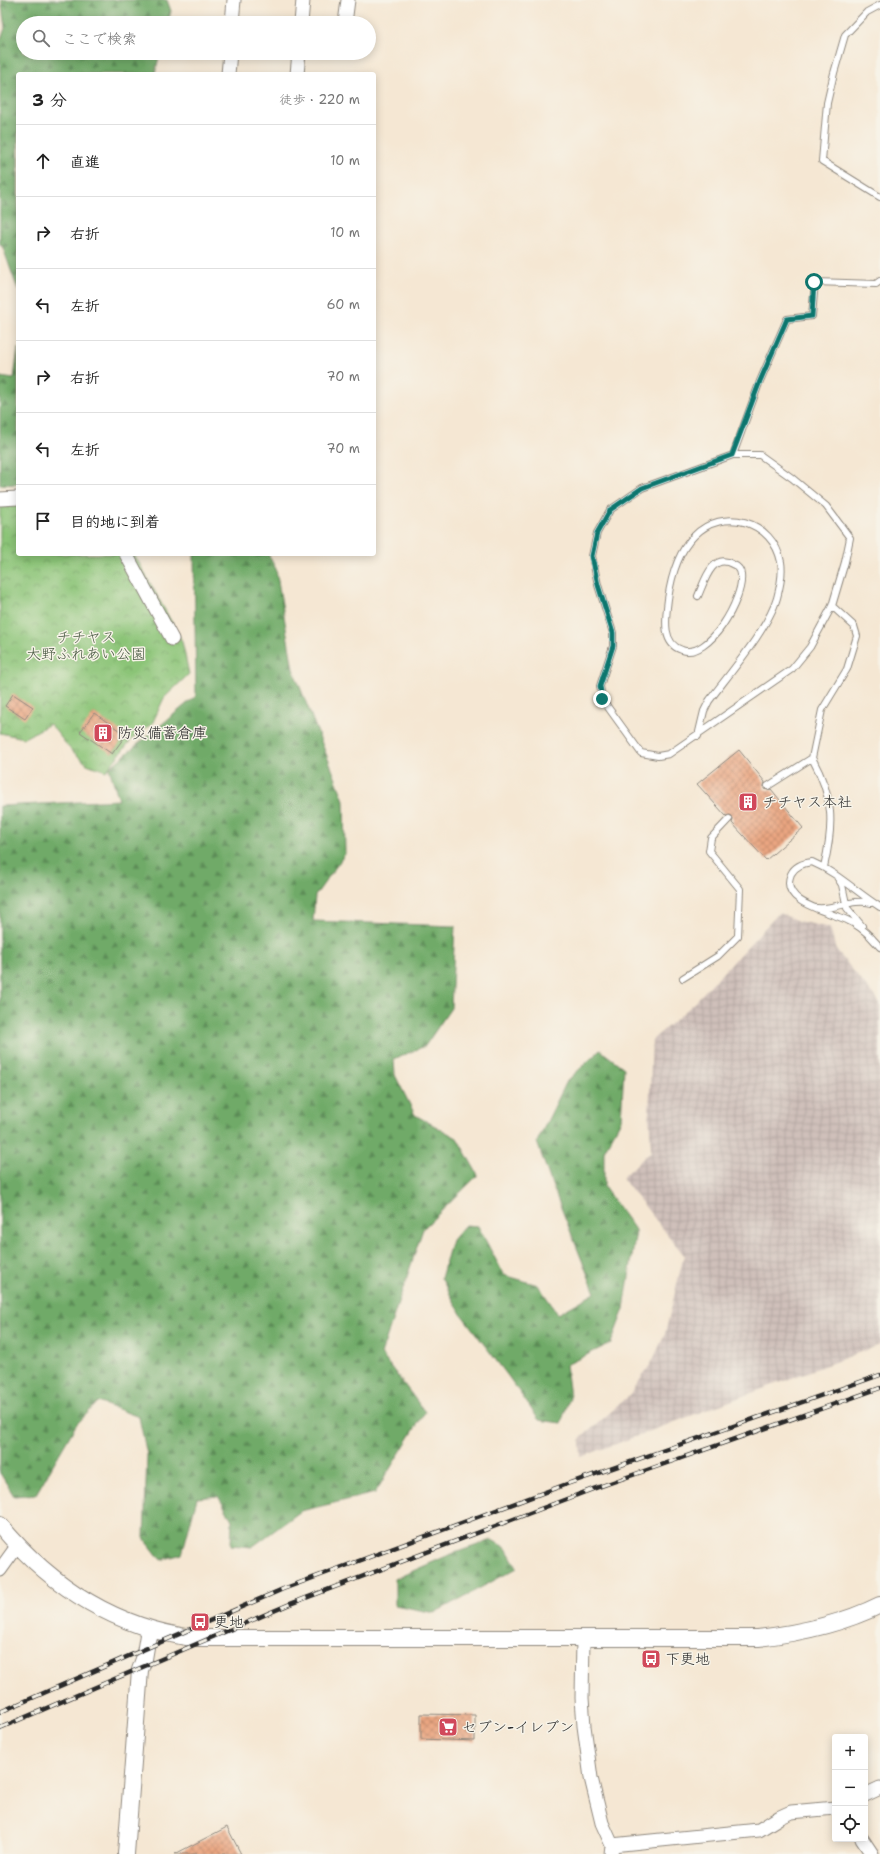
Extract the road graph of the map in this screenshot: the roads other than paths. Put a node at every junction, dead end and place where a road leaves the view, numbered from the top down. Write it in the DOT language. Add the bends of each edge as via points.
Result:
graph roads {
  1 [pos="234,0"];
  2 [pos="303,0"];
  3 [pos="348,0"];
  4 [pos="880,5"];
  5 [pos="233,16"];
  6 [pos="302,16"];
  7 [pos="346,16"];
  8 [pos="229,60"];
  9 [pos="298,60"];
  10 [pos="228,72"];
  11 [pos="297,72"];
  12 [pos="880,197"];
  13 [pos="880,281"];
  14 [pos="732,455"];
  15 [pos="16,498"];
  16 [pos="0,499"];
  17 [pos="127,556"];
  18 [pos="698,596"];
  19 [pos="832,606"];
  20 [pos="172,639"];
  21 [pos="698,736"];
  22 [pos="812,758"];
  23 [pos="768,786"];
  24 [pos="729,819"];
  25 [pos="824,867"];
  26 [pos="831,871"];
  27 [pos="803,902"];
  28 [pos="846,903"];
  29 [pos="872,938"];
  30 [pos="880,947"];
  31 [pos="683,978"];
  32 [pos="0,1525"];
  33 [pos="18,1545"];
  34 [pos="0,1570"];
  35 [pos="880,1605"];
  36 [pos="149,1629"];
  37 [pos="583,1639"];
  38 [pos="880,1788"];
  39 [pos="868,1794"];
  40 [pos="832,1808"];
  41 [pos="864,1842"];
  42 [pos="611,1849"];
  43 [pos="126,1854"];
  44 [pos="872,1854"];
  1 -- 5 [label="street"];
  2 -- 6 [label="street"];
  3 -- 7 [label="street"];
  4 -- 12 [label="lane" via="867,12 845,35 827,103 822,161"];
  8 -- 10 [label="street"];
  9 -- 11 [label="street"];
  13 -- 14 [label="lane" via="876,284 814,282 812,316 787,319"];
  14 -- 19 [label="lane" via="760,455 779,468 826,506 850,538"];
  14 -- 21 [label="lane" via="642,488 610,510 597,533 592,556 613,633 613,646 600,686 602,699 641,753 658,756 669,754"];
  15 -- 16 [label="street"];
  17 -- 20 [label="street"];
  18 -- 21 [label="lane" via="713,565 729,562 738,567 741,574 738,593 730,611 710,641 692,652 681,650 671,643 666,631 667,608 670,583 686,545 694,535 707,526 737,519 750,523 768,536 777,548 782,578 777,599 756,636 709,701"];
  19 -- 21 [label="lane" via="810,647 792,669"];
  19 -- 22 [label="lane" via="854,626 857,636 847,668 822,710"];
  22 -- 23 [label="lane"];
  22 -- 25 [label="lane" via="823,778 830,800 830,844"];
  24 -- 31 [label="lane" via="711,838 709,851 740,889 738,936 718,956"];
  25 -- 26 [label="lane"];
  25 -- 27 [label="lane" via="812,862 804,863 792,871 792,893"];
  26 -- 28 [label="lane" via="842,885"];
  26 -- 28 [label="lane" via="880,907 857,901"];
  27 -- 28 [label="lane" via="819,908"];
  27 -- 29 [label="lane" via="849,921"];
  28 -- 29 [label="lane" via="849,911"];
  29 -- 30 [label="lane"];
  32 -- 33 [label="street"];
  33 -- 34 [label="street"];
  33 -- 36 [label="street" via="52,1576 88,1601 123,1620"];
  35 -- 37 [label="street" via="816,1628 758,1638"];
  36 -- 37 [label="street" via="185,1637 215,1639"];
  36 -- 43 [label="street" via="140,1670"];
  37 -- 42 [label="street" via="584,1726 591,1778"];
  38 -- 39 [label="street"];
  40 -- 42 [label="street" via="791,1812 759,1830"];
  41 -- 44 [label="street"];
}
